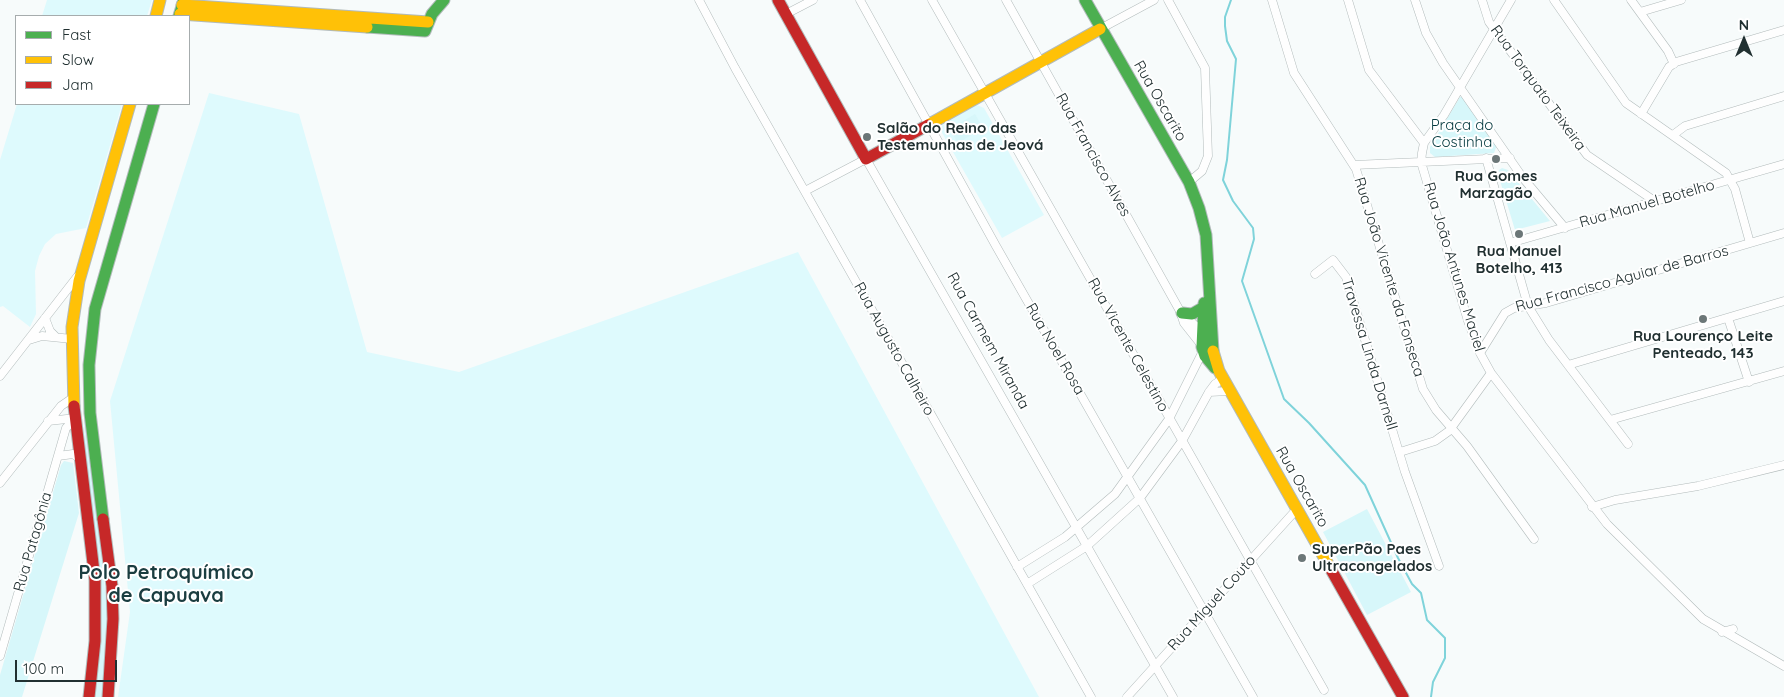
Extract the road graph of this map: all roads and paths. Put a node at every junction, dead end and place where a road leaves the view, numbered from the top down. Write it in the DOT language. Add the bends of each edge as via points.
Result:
graph roads {
  1 [pos="160,0"];
  2 [pos="444,0"];
  3 [pos="699,0"];
  4 [pos="778,0"];
  5 [pos="813,0"];
  6 [pos="860,0"];
  7 [pos="932,0"];
  8 [pos="1006,0"];
  9 [pos="1085,0"];
  10 [pos="1154,0"];
  11 [pos="1168,0"];
  12 [pos="1272,0"];
  13 [pos="1348,0"];
  14 [pos="1415,0"];
  15 [pos="1482,0"];
  16 [pos="1512,0"];
  17 [pos="1554,0"];
  18 [pos="1631,0"];
  19 [pos="1681,0"];
  20 [pos="181,9"];
  21 [pos="1640,12"];
  22 [pos="786,14"];
  23 [pos="156,15"];
  24 [pos="1494,28"];
  25 [pos="1100,29"];
  26 [pos="1784,30"];
  27 [pos="1042,63"];
  28 [pos="1674,64"];
  29 [pos="1460,86"];
  30 [pos="986,94"];
  31 [pos="1784,96"];
  32 [pos="130,105"];
  33 [pos="154,105"];
  34 [pos="1641,114"];
  35 [pos="928,124"];
  36 [pos="1673,135"];
  37 [pos="1424,143"];
  38 [pos="1486,158"];
  39 [pos="1510,158"];
  40 [pos="866,159"];
  41 [pos="1421,162"];
  42 [pos="1784,164"];
  43 [pos="1354,165"];
  44 [pos="1730,180"];
  45 [pos="1189,182"];
  46 [pos="805,191"];
  47 [pos="1656,202"];
  48 [pos="1565,228"];
  49 [pos="1784,233"];
  50 [pos="1510,243"];
  51 [pos="1750,243"];
  52 [pos="82,270"];
  53 [pos="1315,274"];
  54 [pos="1207,279"];
  55 [pos="1784,301"];
  56 [pos="1528,306"];
  57 [pos="1204,307"];
  58 [pos="1181,312"];
  59 [pos="93,317"];
  60 [pos="45,318"];
  61 [pos="1728,318"];
  62 [pos="58,338"];
  63 [pos="72,339"];
  64 [pos="27,341"];
  65 [pos="1206,344"];
  66 [pos="1480,353"];
  67 [pos="1568,365"];
  68 [pos="1784,371"];
  69 [pos="1491,374"];
  70 [pos="1221,375"];
  71 [pos="0,376"];
  72 [pos="1749,382"];
  73 [pos="1229,391"];
  74 [pos="1209,392"];
  75 [pos="74,397"];
  76 [pos="90,413"];
  77 [pos="76,418"];
  78 [pos="1169,419"];
  79 [pos="1610,420"];
  80 [pos="48,422"];
  81 [pos="1453,428"];
  82 [pos="1182,441"];
  83 [pos="1628,444"];
  84 [pos="1400,452"];
  85 [pos="58,456"];
  86 [pos="82,460"];
  87 [pos="1784,464"];
  88 [pos="1128,476"];
  89 [pos="0,483"];
  90 [pos="1140,498"];
  91 [pos="1592,506"];
  92 [pos="1297,509"];
  93 [pos="1076,528"];
  94 [pos="1534,539"];
  95 [pos="1087,546"];
  96 [pos="1251,560"];
  97 [pos="1439,566"];
  98 [pos="1017,567"];
  99 [pos="1027,584"];
  100 [pos="1204,612"];
  101 [pos="1734,629"];
  102 [pos="1722,632"];
  103 [pos="0,656"];
  104 [pos="1156,665"];
  105 [pos="1784,666"];
  106 [pos="1324,690"];
  107 [pos="89,697"];
  108 [pos="108,697"];
  109 [pos="1091,697"];
  110 [pos="1127,697"];
  111 [pos="1174,697"];
  112 [pos="1253,697"];
  113 [pos="1403,697"];
  1 -- 23 [label="main road"];
  2 -- 20 [label="main road" via="427,26"];
  3 -- 46 [label="street, Rua Augusto Calheiro"];
  4 -- 22 [label="main road, Rua Carmem Miranda"];
  5 -- 22 [label="street"];
  6 -- 35 [label="street, Rua Noel Rosa"];
  7 -- 30 [label="street, Rua Vicente Celestino"];
  8 -- 27 [label="street, Rua Francisco Alves"];
  9 -- 25 [label="main road, Rua Oscarito"];
  10 -- 25 [label="street"];
  11 -- 45 [label="street" via="1205,68 1208,156 1202,171"];
  12 -- 43 [label="street, Rua João Vicente da Fonseca" via="1294,73"];
  13 -- 37 [label="street" via="1369,70"];
  14 -- 29 [label="street" via="1430,43"];
  15 -- 24 [label="street, Rua Torquato Teixeira"];
  16 -- 24 [label="street"];
  17 -- 34 [label="street" via="1623,99"];
  18 -- 21 [label="street"];
  19 -- 21 [label="street"];
  21 -- 28 [label="street"];
  22 -- 40 [label="main road, Rua Carmem Miranda"];
  24 -- 29 [label="street"];
  24 -- 47 [label="street, Rua Torquato Teixeira" via="1587,155"];
  25 -- 27 [label="main road"];
  25 -- 45 [label="main road, Rua Oscarito"];
  26 -- 28 [label="street"];
  27 -- 30 [label="main road"];
  27 -- 58 [label="street, Rua Francisco Alves"];
  28 -- 34 [label="street" via="1669,67"];
  29 -- 37 [label="street"];
  29 -- 39 [label="street"];
  30 -- 35 [label="main road"];
  30 -- 78 [label="street, Rua Vicente Celestino"];
  31 -- 36 [label="street" via="1685,126"];
  32 -- 52 [label="main road"];
  33 -- 59 [label="main road"];
  34 -- 36 [label="street"];
  35 -- 40 [label="main road"];
  35 -- 88 [label="street, Rua Noel Rosa"];
  36 -- 44 [label="street" via="1718,166"];
  37 -- 41 [label="street"];
  38 -- 39 [label="street"];
  38 -- 41 [label="street"];
  38 -- 50 [label="street"];
  39 -- 48 [label="street"];
  40 -- 46 [label="street"];
  40 -- 93 [label="street, Rua Carmem Miranda"];
  41 -- 43 [label="street"];
  41 -- 66 [label="street, Rua João Antunes Maciel"];
  42 -- 44 [label="street, Rua Manuel Botelho"];
  43 -- 81 [label="street, Rua João Vicente da Fonseca" via="1423,389"];
  44 -- 47 [label="street, Rua Manuel Botelho"];
  44 -- 51 [label="street"];
  45 -- 54 [label="main road, Rua Oscarito" via="1204,224"];
  46 -- 98 [label="street, Rua Augusto Calheiro"];
  47 -- 48 [label="street, Rua Manuel Botelho"];
  48 -- 50 [label="street, Rua Manuel Botelho"];
  49 -- 51 [label="street, Rua Francisco Aguiar de Barros"];
  50 -- 56 [label="street"];
  51 -- 56 [label="street, Rua Francisco Aguiar de Barros"];
  52 -- 60 [label="street"];
  52 -- 63 [label="main road"];
  53 -- 84 [label="street, Travessa Linda Darnell" via="1333,260 1346,277"];
  54 -- 57 [label="main road, Rua Oscarito"];
  54 -- 65 [label="main road, Rua Oscarito" via="1211,306"];
  55 -- 61 [label="street"];
  56 -- 66 [label="street, Rua Francisco Aguiar de Barros" via="1505,313"];
  56 -- 67 [label="street"];
  57 -- 58 [label="main road" via="1192,314"];
  57 -- 65 [label="main road, Rua Oscarito"];
  58 -- 65 [label="street, Rua Francisco Alves"];
  58 -- 65 [label="street, Rua Francisco Alves" via="1184,323"];
  59 -- 63 [label="main road"];
  59 -- 76 [label="main road"];
  60 -- 62 [label="street" via="50,331"];
  60 -- 64 [label="street"];
  61 -- 67 [label="street"];
  61 -- 72 [label="street"];
  62 -- 63 [label="street"];
  62 -- 64 [label="street" via="42,336"];
  63 -- 75 [label="main road"];
  64 -- 71 [label="street"];
  65 -- 70 [label="main road, Rua Oscarito"];
  65 -- 78 [label="street"];
  66 -- 69 [label="street, Rua João Antunes Maciel"];
  67 -- 79 [label="street"];
  68 -- 72 [label="street"];
  69 -- 81 [label="street"];
  69 -- 91 [label="street, Rua João Antunes Maciel"];
  70 -- 73 [label="main road, Rua Oscarito"];
  70 -- 74 [label="street"];
  72 -- 79 [label="street"];
  73 -- 74 [label="street"];
  73 -- 92 [label="main road, Rua Oscarito"];
  74 -- 82 [label="street"];
  75 -- 77 [label="main road"];
  75 -- 80 [label="street" via="60,406"];
  76 -- 77 [label="street"];
  76 -- 108 [label="main road" via="112,586"];
  77 -- 80 [label="street"];
  77 -- 85 [label="street, Rua Patagônia" via="66,428"];
  77 -- 86 [label="main road"];
  78 -- 82 [label="street, Rua Vicente Celestino"];
  78 -- 88 [label="street"];
  79 -- 83 [label="street"];
  80 -- 89 [label="street"];
  81 -- 84 [label="street" via="1435,441"];
  81 -- 94 [label="street, Rua João Vicente da Fonseca"];
  82 -- 90 [label="street"];
  82 -- 96 [label="street, Rua Vicente Celestino"];
  84 -- 97 [label="street, Travessa Linda Darnell"];
  85 -- 86 [label="street" via="73,454"];
  85 -- 103 [label="street, Rua Patagônia"];
  86 -- 107 [label="main road" via="95,580 95,641"];
  87 -- 91 [label="street"];
  88 -- 90 [label="street, Rua Noel Rosa"];
  88 -- 93 [label="street" via="1115,494"];
  90 -- 95 [label="street"];
  90 -- 100 [label="street, Rua Noel Rosa"];
  91 -- 102 [label="street, Rua João Antunes Maciel" via="1687,604"];
  92 -- 96 [label="street, Rua Miguel Couto"];
  92 -- 113 [label="main road, Rua Oscarito"];
  93 -- 95 [label="street, Rua Carmem Miranda"];
  93 -- 98 [label="street"];
  95 -- 99 [label="street"];
  95 -- 104 [label="street, Rua Carmem Miranda"];
  96 -- 100 [label="street, Rua Miguel Couto"];
  96 -- 106 [label="street, Rua Vicente Celestino"];
  98 -- 99 [label="street, Rua Augusto Calheiro"];
  99 -- 109 [label="street, Rua Augusto Calheiro"];
  100 -- 104 [label="street, Rua Miguel Couto"];
  100 -- 112 [label="street, Rua Noel Rosa"];
  101 -- 102 [label="street"];
  102 -- 105 [label="street, Rua João Antunes Maciel"];
  104 -- 110 [label="street, Rua Miguel Couto"];
  104 -- 111 [label="street, Rua Carmem Miranda"];
}
